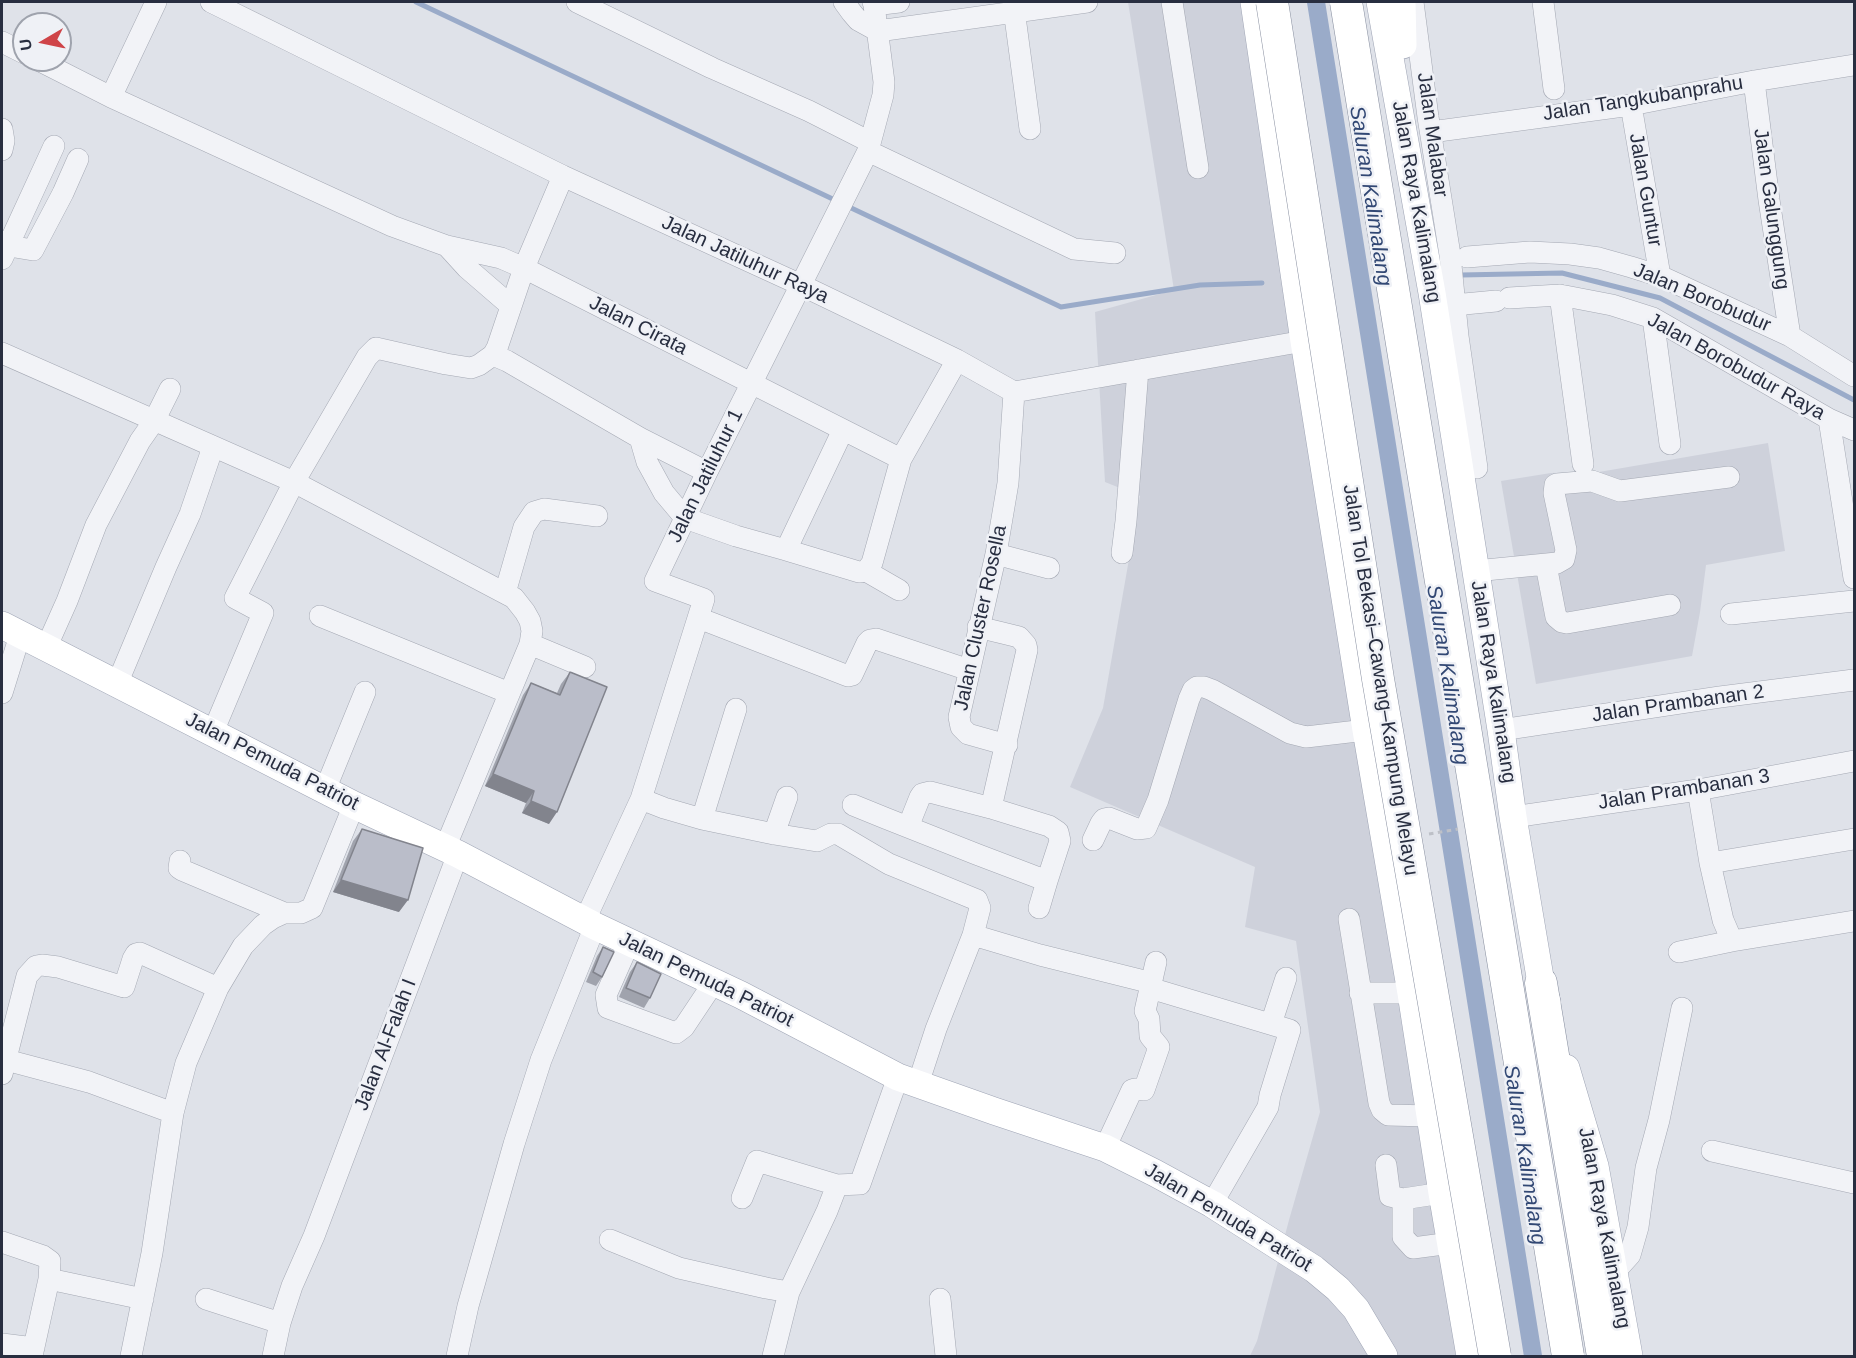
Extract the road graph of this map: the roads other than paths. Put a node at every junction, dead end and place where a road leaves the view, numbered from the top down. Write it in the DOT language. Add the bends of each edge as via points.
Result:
graph roads {
  1 [pos="156,2"];
  2 [pos="211,2"];
  3 [pos="577,2"];
  4 [pos="844,2"];
  5 [pos="899,2"];
  6 [pos="1087,2"];
  7 [pos="1172,2"];
  8 [pos="1346,2"];
  9 [pos="1380,2"];
  10 [pos="1402,2"];
  11 [pos="1413,2"];
  12 [pos="1543,2"];
  13 [pos="874,3"];
  14 [pos="1257,5"];
  15 [pos="1014,6"];
  16 [pos="878,31"];
  17 [pos="1854,65"];
  18 [pos="62,72"];
  19 [pos="1755,81"];
  20 [pos="1554,89"];
  21 [pos="111,97"];
  22 [pos="1631,105"];
  23 [pos="1422,123"];
  24 [pos="2,129"];
  25 [pos="1030,129"];
  26 [pos="54,146"];
  27 [pos="869,146"];
  28 [pos="2,150"];
  29 [pos="78,159"];
  30 [pos="1410,163"];
  31 [pos="1198,168"];
  32 [pos="564,176"];
  33 [pos="447,246"];
  34 [pos="4,249"];
  35 [pos="1115,253"];
  36 [pos="1467,257"];
  37 [pos="524,268"];
  38 [pos="1660,276"];
  39 [pos="801,285"];
  40 [pos="1560,295"];
  41 [pos="511,306"];
  42 [pos="1444,306"];
  43 [pos="1653,318"];
  44 [pos="1790,336"];
  45 [pos="1304,341"];
  46 [pos="2,353"];
  47 [pos="493,355"];
  48 [pos="957,360"];
  49 [pos="1138,370"];
  50 [pos="1854,376"];
  51 [pos="752,383"];
  52 [pos="170,389"];
  53 [pos="1014,392"];
  54 [pos="1828,418"];
  55 [pos="154,421"];
  56 [pos="843,430"];
  57 [pos="1854,430"];
  58 [pos="640,438"];
  59 [pos="1670,444"];
  60 [pos="213,447"];
  61 [pos="900,459"];
  62 [pos="1583,464"];
  63 [pos="1477,468"];
  64 [pos="707,472"];
  65 [pos="1729,477"];
  66 [pos="294,482"];
  67 [pos="597,516"];
  68 [pos="685,518"];
  69 [pos="786,550"];
  70 [pos="1122,553"];
  71 [pos="996,554"];
  72 [pos="1546,565"];
  73 [pos="1049,568"];
  74 [pos="1483,570"];
  75 [pos="866,571"];
  76 [pos="1854,578"];
  77 [pos="899,590"];
  78 [pos="506,593"];
  79 [pos="1854,601"];
  80 [pos="1670,605"];
  81 [pos="1731,614"];
  82 [pos="320,616"];
  83 [pos="709,622"];
  84 [pos="978,627"];
  85 [pos="11,630"];
  86 [pos="530,644"];
  87 [pos="46,648"];
  88 [pos="585,667"];
  89 [pos="969,670"];
  90 [pos="1854,680"];
  91 [pos="117,684"];
  92 [pos="365,692"];
  93 [pos="2,693"];
  94 [pos="509,693"];
  95 [pos="736,709"];
  96 [pos="1366,730"];
  97 [pos="1501,730"];
  98 [pos="213,732"];
  99 [pos="1007,745"];
  100 [pos="1854,761"];
  101 [pos="1698,789"];
  102 [pos="325,790"];
  103 [pos="788,797"];
  104 [pos="641,799"];
  105 [pos="354,804"];
  106 [pos="853,805"];
  107 [pos="991,808"];
  108 [pos="1514,817"];
  109 [pos="702,819"];
  110 [pos="908,827"];
  111 [pos="774,834"];
  112 [pos="1854,839"];
  113 [pos="1093,840"];
  114 [pos="452,851"];
  115 [pos="180,861"];
  116 [pos="1710,863"];
  117 [pos="1047,881"];
  118 [pos="1039,908"];
  119 [pos="284,913"];
  120 [pos="1349,919"];
  121 [pos="1854,921"];
  122 [pos="590,923"];
  123 [pos="973,935"];
  124 [pos="1732,941"];
  125 [pos="629,943"];
  126 [pos="1679,952"];
  127 [pos="1156,962"];
  128 [pos="1286,978"];
  129 [pos="714,982"];
  130 [pos="1541,983"];
  131 [pos="1151,986"];
  132 [pos="218,988"];
  133 [pos="1360,993"];
  134 [pos="1411,993"];
  135 [pos="1682,1008"];
  136 [pos="1271,1024"];
  137 [pos="3,1065"];
  138 [pos="908,1081"];
  139 [pos="173,1113"];
  140 [pos="1430,1116"];
  141 [pos="1105,1148"];
  142 [pos="1712,1151"];
  143 [pos="1386,1164"];
  144 [pos="1854,1183"];
  145 [pos="837,1185"];
  146 [pos="1442,1194"];
  147 [pos="742,1198"];
  148 [pos="1403,1200"];
  149 [pos="1212,1204"];
  150 [pos="610,1240"];
  151 [pos="2,1242"];
  152 [pos="1451,1243"];
  153 [pos="1613,1269"];
  154 [pos="49,1279"];
  155 [pos="789,1292"];
  156 [pos="143,1299"];
  157 [pos="206,1299"];
  158 [pos="940,1299"];
  159 [pos="280,1323"];
  160 [pos="2,1344"];
  161 [pos="33,1352"];
  162 [pos="131,1356"];
  163 [pos="273,1356"];
  164 [pos="457,1356"];
  165 [pos="773,1356"];
  166 [pos="946,1356"];
  167 [pos="1383,1356"];
  168 [pos="1470,1356"];
  169 [pos="1495,1356"];
  170 [pos="1568,1356"];
  171 [pos="1603,1356"];
  172 [pos="1629,1356"];
  1 -- 21 [label="street"];
  2 -- 32 [label="street, Jalan Jatiluhur Raya"];
  3 -- 27 [label="street" via="809,111"];
  4 -- 16 [label="street" via="858,20"];
  5 -- 13 [label="street"];
  6 -- 15 [label="street"];
  7 -- 31 [label="street"];
  8 -- 170 [label="highway, bridge"];
  9 -- 30 [label="main road, Jalan Raya Kalimalang"];
  10 -- 23 [label="main road"];
  11 -- 23 [label="street, Jalan Malabar"];
  12 -- 20 [label="street"];
  13 -- 16 [label="street, Jalan Jatiluhur 1"];
  14 -- 45 [label="main road"];
  14 -- 169 [label="highway, Jalan Tol Bekasi–Cawang–Kampung Melayu, bridge"];
  15 -- 16 [label="street"];
  15 -- 25 [label="street"];
  16 -- 27 [label="street, Jalan Jatiluhur 1" via="883,95"];
  17 -- 19 [label="street, Jalan Tangkubanprahu"];
  18 -- 21 [label="street, Jalan Cirata"];
  19 -- 22 [label="street, Jalan Tangkubanprahu"];
  19 -- 44 [label="street, Jalan Galunggung"];
  21 -- 33 [label="street, Jalan Cirata" via="392,226"];
  22 -- 23 [label="street, Jalan Tangkubanprahu"];
  22 -- 38 [label="street, Jalan Guntur"];
  23 -- 30 [label="main road"];
  23 -- 42 [label="street, Jalan Malabar" via="1450,255"];
  24 -- 28 [label="street"];
  26 -- 34 [label="street"];
  27 -- 35 [label="street" via="1074,249"];
  27 -- 39 [label="street, Jalan Jatiluhur 1"];
  29 -- 34 [label="street" via="33,249"];
  30 -- 42 [label="main road, Jalan Raya Kalimalang"];
  32 -- 37 [label="street"];
  32 -- 39 [label="street, Jalan Jatiluhur Raya"];
  33 -- 37 [label="street, Jalan Cirata" via="487,254"];
  33 -- 41 [label="street"];
  36 -- 38 [label="street, Jalan Borobudur" via="1530,252 1570,254 1599,258"];
  37 -- 41 [label="street"];
  37 -- 51 [label="street, Jalan Cirata"];
  38 -- 44 [label="street, Jalan Borobudur"];
  39 -- 48 [label="street, Jalan Jatiluhur Raya"];
  39 -- 51 [label="street, Jalan Jatiluhur 1"];
  40 -- 42 [label="street, Jalan Borobudur Raya"];
  40 -- 43 [label="street, Jalan Borobudur Raya"];
  40 -- 62 [label="street"];
  41 -- 47 [label="street"];
  42 -- 63 [label="street, Jalan Malabar"];
  42 -- 74 [label="main road, Jalan Raya Kalimalang"];
  43 -- 54 [label="street, Jalan Borobudur Raya"];
  43 -- 59 [label="street"];
  44 -- 50 [label="street, Jalan Borobudur"];
  45 -- 49 [label="street"];
  45 -- 96 [label="main road"];
  46 -- 55 [label="street"];
  47 -- 58 [label="street"];
  47 -- 66 [label="street" via="471,368 462,368 376,348"];
  48 -- 53 [label="street, Jalan Jatiluhur Raya"];
  48 -- 61 [label="street"];
  49 -- 53 [label="street"];
  49 -- 70 [label="street"];
  51 -- 56 [label="street, Jalan Cirata"];
  51 -- 64 [label="street, Jalan Jatiluhur 1"];
  52 -- 55 [label="street"];
  53 -- 71 [label="street, Jalan Cluster Rosella" via="1011,458"];
  54 -- 57 [label="street, Jalan Borobudur Raya"];
  54 -- 76 [label="street"];
  55 -- 60 [label="street"];
  55 -- 87 [label="street" via="96,525"];
  56 -- 61 [label="street, Jalan Cirata"];
  56 -- 69 [label="street"];
  58 -- 64 [label="street"];
  58 -- 68 [label="street" via="647,462 664,493"];
  60 -- 66 [label="street"];
  60 -- 91 [label="street" via="190,514"];
  61 -- 75 [label="street" via="872,562"];
  64 -- 68 [label="street, Jalan Jatiluhur 1"];
  65 -- 72 [label="street" via="1620,490 1592,481 1557,484 1554,493 1566,556 1561,562"];
  66 -- 78 [label="street"];
  66 -- 98 [label="street" via="235,598 263,613"];
  67 -- 78 [label="street" via="544,509 534,512 524,527"];
  68 -- 69 [label="street"];
  68 -- 104 [label="street, Jalan Jatiluhur 1" via="655,581 704,599"];
  69 -- 75 [label="street"];
  71 -- 73 [label="street"];
  71 -- 84 [label="street, Jalan Cluster Rosella"];
  72 -- 74 [label="street"];
  72 -- 80 [label="street" via="1556,617 1562,622"];
  74 -- 97 [label="main road, Jalan Raya Kalimalang"];
  75 -- 77 [label="street"];
  78 -- 86 [label="street" via="530,621"];
  79 -- 81 [label="street"];
  82 -- 94 [label="street"];
  83 -- 89 [label="street" via="848,676 867,643 876,639"];
  84 -- 89 [label="street, Jalan Cluster Rosella"];
  84 -- 99 [label="street" via="1015,635 1026,645"];
  85 -- 87 [label="main road, Jalan Pemuda Patriot"];
  85 -- 93 [label="street"];
  86 -- 88 [label="street"];
  86 -- 94 [label="street, Jalan Al-Falah I"];
  87 -- 91 [label="main road, Jalan Pemuda Patriot"];
  89 -- 99 [label="street, Jalan Cluster Rosella" via="959,717 961,727 973,736"];
  90 -- 97 [label="street, Jalan Prambanan 2"];
  91 -- 98 [label="main road, Jalan Pemuda Patriot"];
  92 -- 102 [label="street"];
  94 -- 114 [label="street, Jalan Al-Falah I"];
  95 -- 109 [label="street"];
  96 -- 113 [label="street" via="1306,737 1290,733 1212,690 1197,687 1189,699 1146,828 1104,819"];
  96 -- 134 [label="main road"];
  97 -- 108 [label="main road, Jalan Raya Kalimalang"];
  98 -- 102 [label="main road, Jalan Pemuda Patriot"];
  99 -- 107 [label="street"];
  100 -- 101 [label="street, Jalan Prambanan 3"];
  101 -- 108 [label="street, Jalan Prambanan 3"];
  101 -- 116 [label="street"];
  102 -- 105 [label="main road, Jalan Pemuda Patriot"];
  103 -- 111 [label="street"];
  104 -- 109 [label="street"];
  104 -- 122 [label="street, Jalan Jatiluhur 1"];
  105 -- 114 [label="main road, Jalan Pemuda Patriot"];
  105 -- 119 [label="street" via="312,908 302,913"];
  106 -- 110 [label="street"];
  107 -- 110 [label="street" via="926,792 920,796"];
  107 -- 117 [label="street" via="1058,832 1060,841"];
  108 -- 130 [label="main road, Jalan Raya Kalimalang"];
  109 -- 111 [label="street"];
  110 -- 117 [label="street"];
  111 -- 123 [label="street" via="817,841 838,834 889,864 977,900 980,908"];
  112 -- 116 [label="street"];
  114 -- 122 [label="main road, Jalan Pemuda Patriot"];
  114 -- 159 [label="street, Jalan Al-Falah I"];
  115 -- 119 [label="street" via="182,870"];
  116 -- 124 [label="street"];
  117 -- 118 [label="street"];
  119 -- 132 [label="street" via="253,934"];
  120 -- 133 [label="street"];
  121 -- 124 [label="street"];
  122 -- 125 [label="main road, Jalan Pemuda Patriot"];
  122 -- 164 [label="street, Jalan Jatiluhur 1" via="514,1144"];
  123 -- 131 [label="street"];
  123 -- 138 [label="street" via="936,1029"];
  124 -- 126 [label="street"];
  125 -- 129 [label="main road, Jalan Pemuda Patriot"];
  125 -- 129 [label="street" via="606,995 608,1008 675,1033 684,1027"];
  127 -- 131 [label="street"];
  128 -- 136 [label="street"];
  129 -- 138 [label="main road, Jalan Pemuda Patriot"];
  130 -- 153 [label="main road, Jalan Raya Kalimalang" via="1595,1166"];
  130 -- 171 [label="highway"];
  131 -- 136 [label="street"];
  131 -- 141 [label="street" via="1145,1011 1150,1036 1159,1047 1144,1090 1132,1090"];
  132 -- 137 [label="street" via="140,953 135,954 124,987 58,967 36,966 27,976"];
  132 -- 139 [label="street" via="186,1063"];
  133 -- 134 [label="street"];
  133 -- 140 [label="street" via="1382,1110 1388,1115"];
  134 -- 140 [label="main road"];
  135 -- 153 [label="street" via="1646,1168 1638,1227 1630,1255"];
  136 -- 149 [label="street" via="1290,1029 1269,1107"];
  137 -- 139 [label="street" via="89,1082"];
  138 -- 141 [label="main road, Jalan Pemuda Patriot"];
  138 -- 145 [label="street" via="860,1184"];
  139 -- 156 [label="street"];
  140 -- 146 [label="main road"];
  141 -- 149 [label="main road, Jalan Pemuda Patriot"];
  142 -- 144 [label="street"];
  143 -- 148 [label="street" via="1390,1196"];
  145 -- 147 [label="street" via="757,1161"];
  145 -- 155 [label="street"];
  146 -- 148 [label="street"];
  146 -- 152 [label="main road"];
  148 -- 152 [label="street" via="1403,1237 1413,1248"];
  149 -- 167 [label="main road, Jalan Pemuda Patriot" via="1314,1269 1338,1289 1356,1309"];
  150 -- 155 [label="street" via="679,1268"];
  151 -- 154 [label="street" via="49,1259"];
  152 -- 168 [label="main road"];
  153 -- 172 [label="main road, Jalan Raya Kalimalang"];
  154 -- 156 [label="street"];
  154 -- 161 [label="street"];
  155 -- 165 [label="street"];
  156 -- 162 [label="street"];
  157 -- 159 [label="street"];
  158 -- 166 [label="street"];
  159 -- 163 [label="street, Jalan Al-Falah I"];
  160 -- 161 [label="street"];
}
